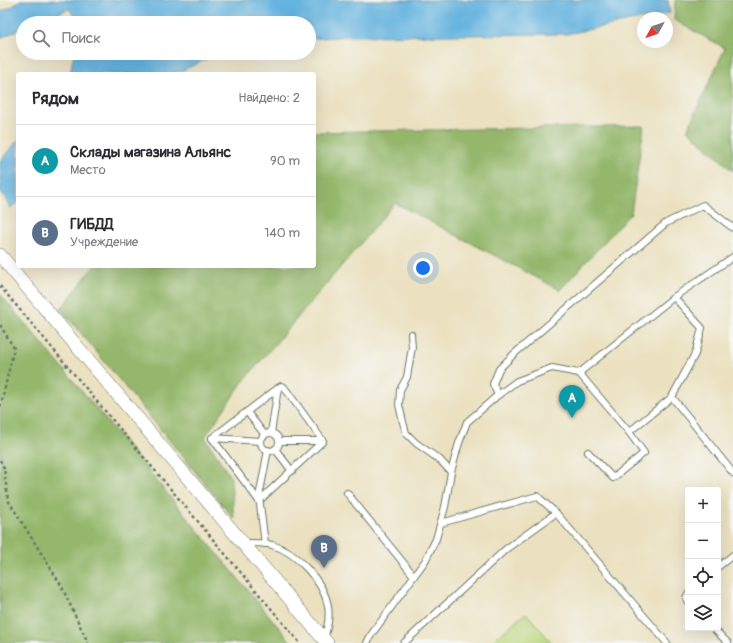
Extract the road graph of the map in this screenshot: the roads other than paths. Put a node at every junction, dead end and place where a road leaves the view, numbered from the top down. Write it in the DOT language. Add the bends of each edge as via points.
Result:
graph roads {
  1 [pos="733,228"];
  2 [pos="0,255"];
  3 [pos="733,257"];
  4 [pos="674,297"];
  5 [pos="411,334"];
  6 [pos="579,373"];
  7 [pos="278,388"];
  8 [pos="498,394"];
  9 [pos="672,397"];
  10 [pos="247,412"];
  11 [pos="629,432"];
  12 [pos="268,434"];
  13 [pos="212,438"];
  14 [pos="261,441"];
  15 [pos="279,441"];
  16 [pos="323,441"];
  17 [pos="276,449"];
  18 [pos="268,450"];
  19 [pos="588,452"];
  20 [pos="292,471"];
  21 [pos="451,472"];
  22 [pos="733,473"];
  23 [pos="347,493"];
  24 [pos="259,501"];
  25 [pos="556,513"];
  26 [pos="441,522"];
  27 [pos="243,543"];
  28 [pos="265,544"];
  29 [pos="733,555"];
  30 [pos="721,565"];
  31 [pos="414,576"];
  32 [pos="716,631"];
  33 [pos="325,641"];
  34 [pos="367,643"];
  35 [pos="404,643"];
  36 [pos="667,643"];
  37 [pos="728,643"];
  1 -- 8 [label="lane" via="703,205 666,223 499,368 493,384"];
  2 -- 27 [label="street"];
  3 -- 4 [label="lane"];
  4 -- 6 [label="lane"];
  4 -- 9 [label="lane" via="702,328 695,354"];
  5 -- 21 [label="lane" via="412,347 407,377 400,390 400,405 406,433"];
  6 -- 8 [label="lane" via="552,368 517,381"];
  6 -- 11 [label="lane"];
  7 -- 10 [label="lane"];
  7 -- 12 [label="lane"];
  7 -- 16 [label="lane" via="284,387"];
  8 -- 21 [label="lane" via="467,422"];
  9 -- 11 [label="lane"];
  9 -- 22 [label="lane"];
  10 -- 12 [label="lane"];
  10 -- 13 [label="lane"];
  11 -- 19 [label="lane" via="644,453 613,478"];
  12 -- 14 [label="lane"];
  12 -- 15 [label="lane" via="277,436"];
  13 -- 14 [label="lane"];
  13 -- 24 [label="lane"];
  14 -- 18 [label="lane" via="263,447"];
  15 -- 16 [label="lane"];
  15 -- 17 [label="lane"];
  16 -- 20 [label="lane"];
  17 -- 18 [label="lane"];
  17 -- 20 [label="lane"];
  18 -- 24 [label="lane"];
  20 -- 24 [label="lane"];
  21 -- 26 [label="lane"];
  23 -- 31 [label="lane"];
  24 -- 28 [label="lane"];
  25 -- 26 [label="lane" via="537,496"];
  25 -- 35 [label="lane" via="506,549"];
  25 -- 36 [label="lane"];
  26 -- 31 [label="lane" via="436,539"];
  27 -- 28 [label="lane"];
  27 -- 33 [label="street"];
  28 -- 33 [label="lane" via="284,550 297,559 317,580 328,606"];
  29 -- 30 [label="lane"];
  31 -- 34 [label="lane"];
  32 -- 37 [label="lane"];
}
